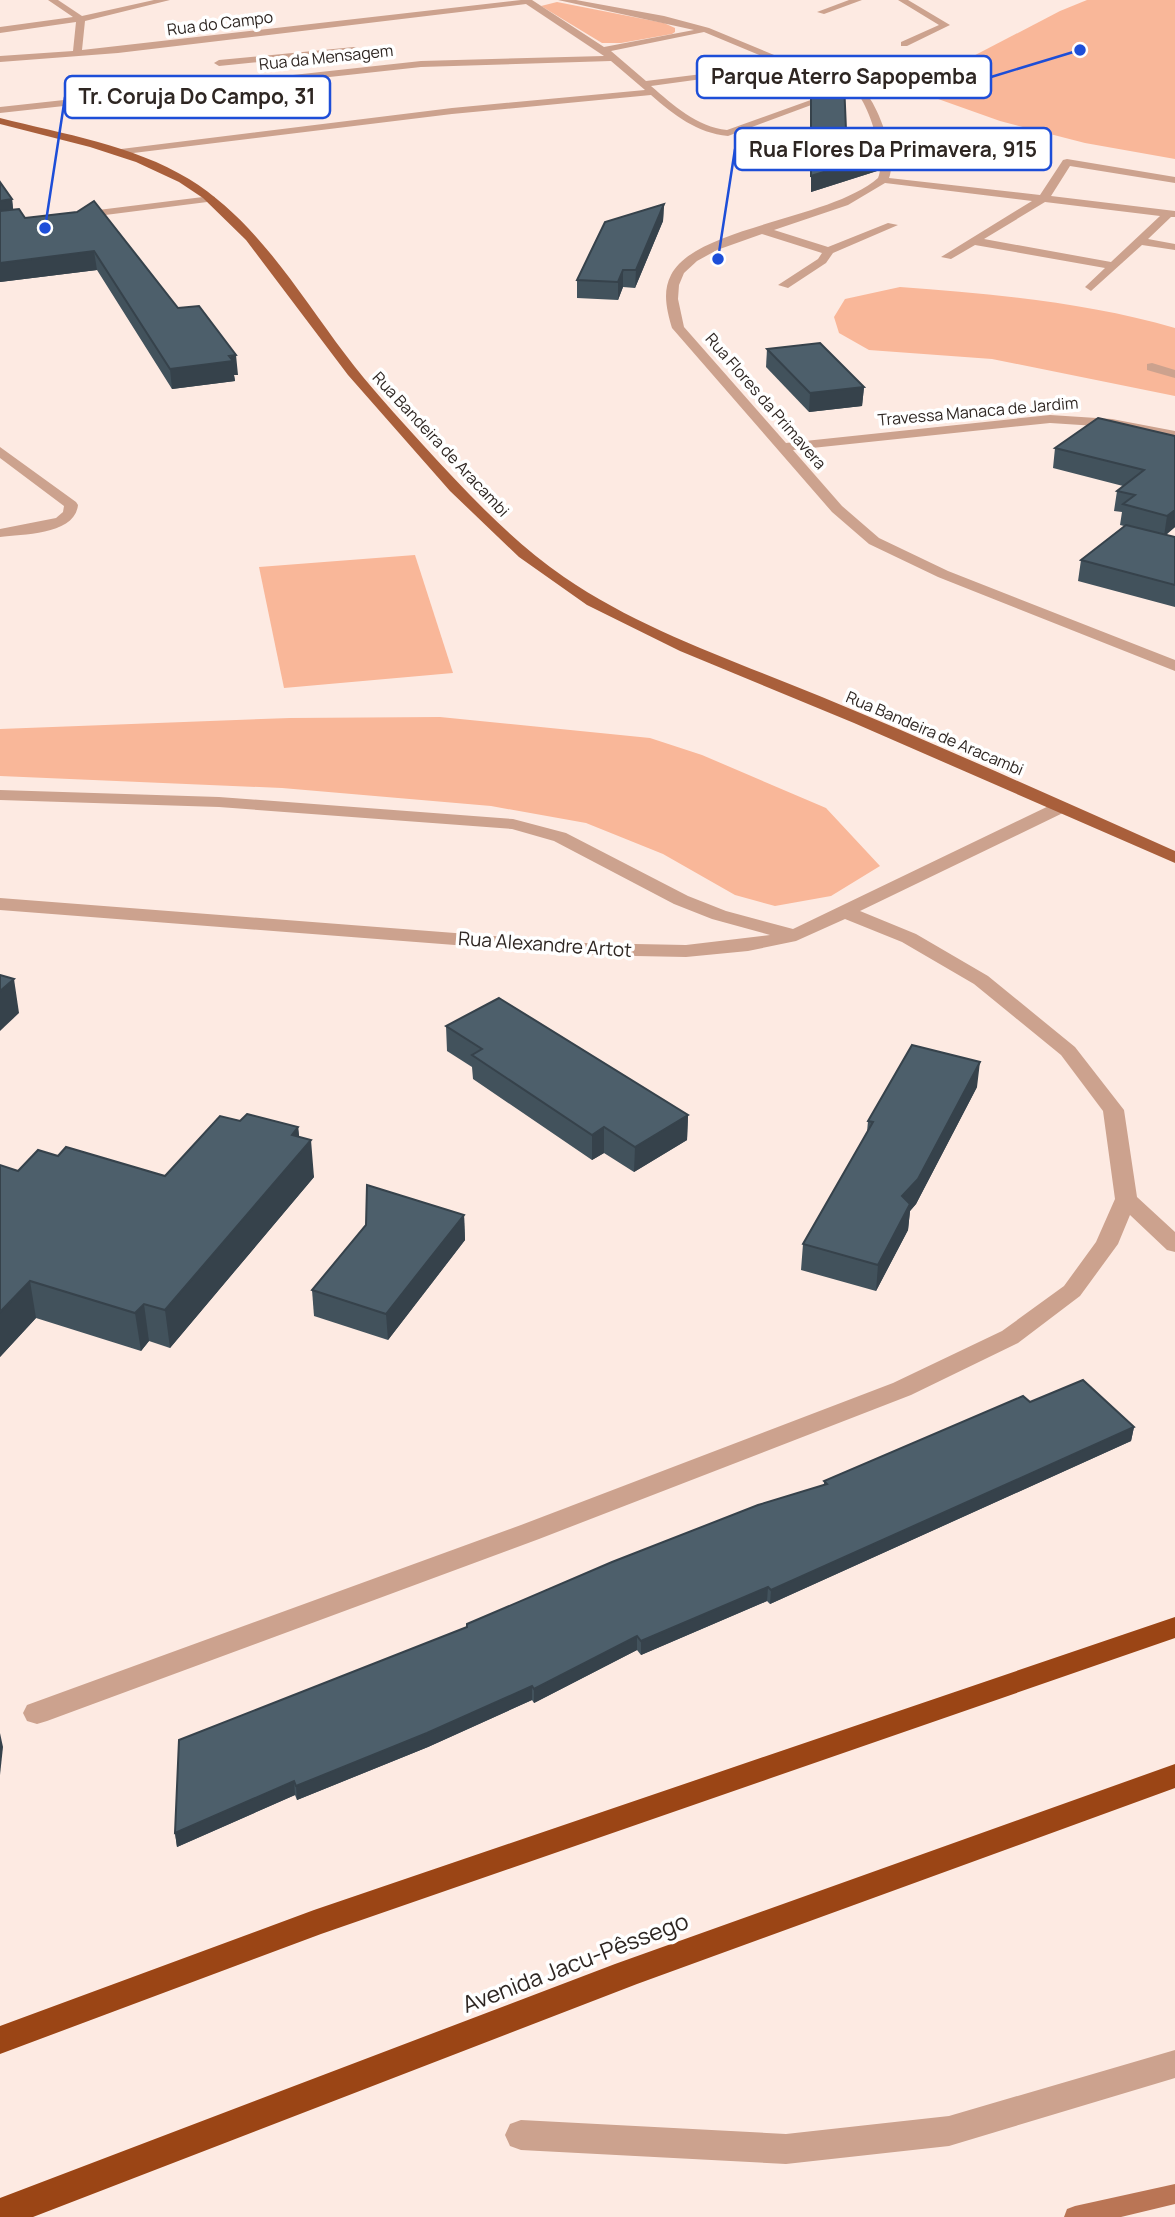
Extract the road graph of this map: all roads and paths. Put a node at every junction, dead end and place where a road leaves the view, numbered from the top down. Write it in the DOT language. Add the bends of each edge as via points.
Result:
graph roads {
  1 [pos="52,0"];
  2 [pos="166,0"];
  3 [pos="562,0"];
  4 [pos="858,0"];
  5 [pos="902,0"];
  6 [pos="526,1"];
  7 [pos="821,12"];
  8 [pos="81,19"];
  9 [pos="0,30"];
  10 [pos="706,30"];
  11 [pos="904,44"];
  12 [pos="354,50"];
  13 [pos="603,50"];
  14 [pos="207,52"];
  15 [pos="77,54"];
  16 [pos="615,58"];
  17 [pos="0,59"];
  18 [pos="731,72"];
  19 [pos="240,82"];
  20 [pos="644,84"];
  21 [pos="851,88"];
  22 [pos="654,92"];
  23 [pos="0,110"];
  24 [pos="0,121"];
  25 [pos="117,152"];
  26 [pos="882,180"];
  27 [pos="1175,180"];
  28 [pos="1044,198"];
  29 [pos="211,199"];
  30 [pos="1171,214"];
  31 [pos="66,217"];
  32 [pos="892,225"];
  33 [pos="765,231"];
  34 [pos="973,241"];
  35 [pos="1138,241"];
  36 [pos="1175,247"];
  37 [pos="829,251"];
  38 [pos="947,257"];
  39 [pos="1110,265"];
  40 [pos="785,285"];
  41 [pos="1091,287"];
  42 [pos="1152,368"];
  43 [pos="1175,374"];
  44 [pos="1175,435"];
  45 [pos="783,447"];
  46 [pos="0,451"];
  47 [pos="0,533"];
  48 [pos="1175,666"];
  49 [pos="0,795"];
  50 [pos="1061,807"];
  51 [pos="1175,858"];
  52 [pos="0,904"];
  53 [pos="845,912"];
  54 [pos="796,935"];
  55 [pos="1126,1199"];
  56 [pos="1175,1245"];
  57 [pos="1175,1627"];
  58 [pos="37,1713"];
  59 [pos="1175,1776"];
  60 [pos="0,2040"];
  61 [pos="1175,2064"];
  62 [pos="522,2135"];
  63 [pos="0,2214"];
  1 -- 8 [label="street"];
  2 -- 8 [label="street, Rua do Campo"];
  3 -- 10 [label="street"];
  4 -- 7 [label="street"];
  5 -- 11 [label="street" via="946,25"];
  6 -- 13 [label="street"];
  6 -- 14 [label="street, Rua do Campo"];
  8 -- 9 [label="street, Rua do Campo"];
  8 -- 15 [label="street"];
  10 -- 13 [label="street"];
  10 -- 21 [label="street"];
  12 -- 14 [label="street"];
  13 -- 16 [label="street"];
  14 -- 15 [label="street, Rua do Campo"];
  14 -- 19 [label="street"];
  15 -- 17 [label="street, Rua do Campo"];
  16 -- 19 [label="street, Rua da Mensagem" via="446,62"];
  16 -- 20 [label="street"];
  18 -- 20 [label="street"];
  19 -- 23 [label="street, Rua da Mensagem"];
  20 -- 22 [label="street"];
  21 -- 22 [label="street" via="722,133 698,125"];
  21 -- 26 [label="street" via="870,103 887,162"];
  22 -- 25 [label="street" via="439,112"];
  24 -- 25 [label="main road, Rua Bandeira de Aracambi"];
  25 -- 29 [label="main road, Rua Bandeira de Aracambi" via="184,181"];
  26 -- 28 [label="street"];
  26 -- 33 [label="street, Rua Flores da Primavera" via="853,200"];
  27 -- 28 [label="street" via="1069,162"];
  28 -- 30 [label="street"];
  28 -- 34 [label="street"];
  29 -- 31 [label="street"];
  29 -- 50 [label="main road, Rua Bandeira de Aracambi" via="244,229 364,387 470,505 563,583 612,613 693,650"];
  30 -- 35 [label="street"];
  32 -- 37 [label="street"];
  33 -- 37 [label="street"];
  33 -- 45 [label="street, Rua Flores da Primavera" via="691,258 678,272 672,308 678,328"];
  34 -- 38 [label="street"];
  34 -- 39 [label="street"];
  35 -- 36 [label="street"];
  35 -- 39 [label="street"];
  37 -- 40 [label="street" via="822,261"];
  39 -- 41 [label="street"];
  42 -- 43 [label="street"];
  44 -- 45 [label="street, Travessa Manaca de Jardim" via="1116,422 1049,419"];
  45 -- 48 [label="street, Rua Flores da Primavera" via="837,509 874,541 943,574"];
  46 -- 47 [label="street" via="71,505 70,514 61,521"];
  49 -- 54 [label="street" via="219,802 513,824 560,836 719,915"];
  50 -- 51 [label="main road, Rua Bandeira de Aracambi"];
  50 -- 53 [label="street, Rua Alexandre Artot"];
  52 -- 54 [label="street, Rua Alexandre Artot" via="585,949 686,951"];
  53 -- 54 [label="street, Rua Alexandre Artot"];
  53 -- 55 [label="street" via="909,938 981,980 1068,1051 1113,1110"];
  55 -- 56 [label="street"];
  55 -- 58 [label="street" via="1107,1244 1072,1291 1010,1337 902,1389"];
  57 -- 60 [label="highway" via="314,1923"];
  59 -- 63 [label="highway, Avenida Jacu-Pêssego" via="613,1979"];
  61 -- 62 [label="street" via="949,2131 786,2149"];
}
